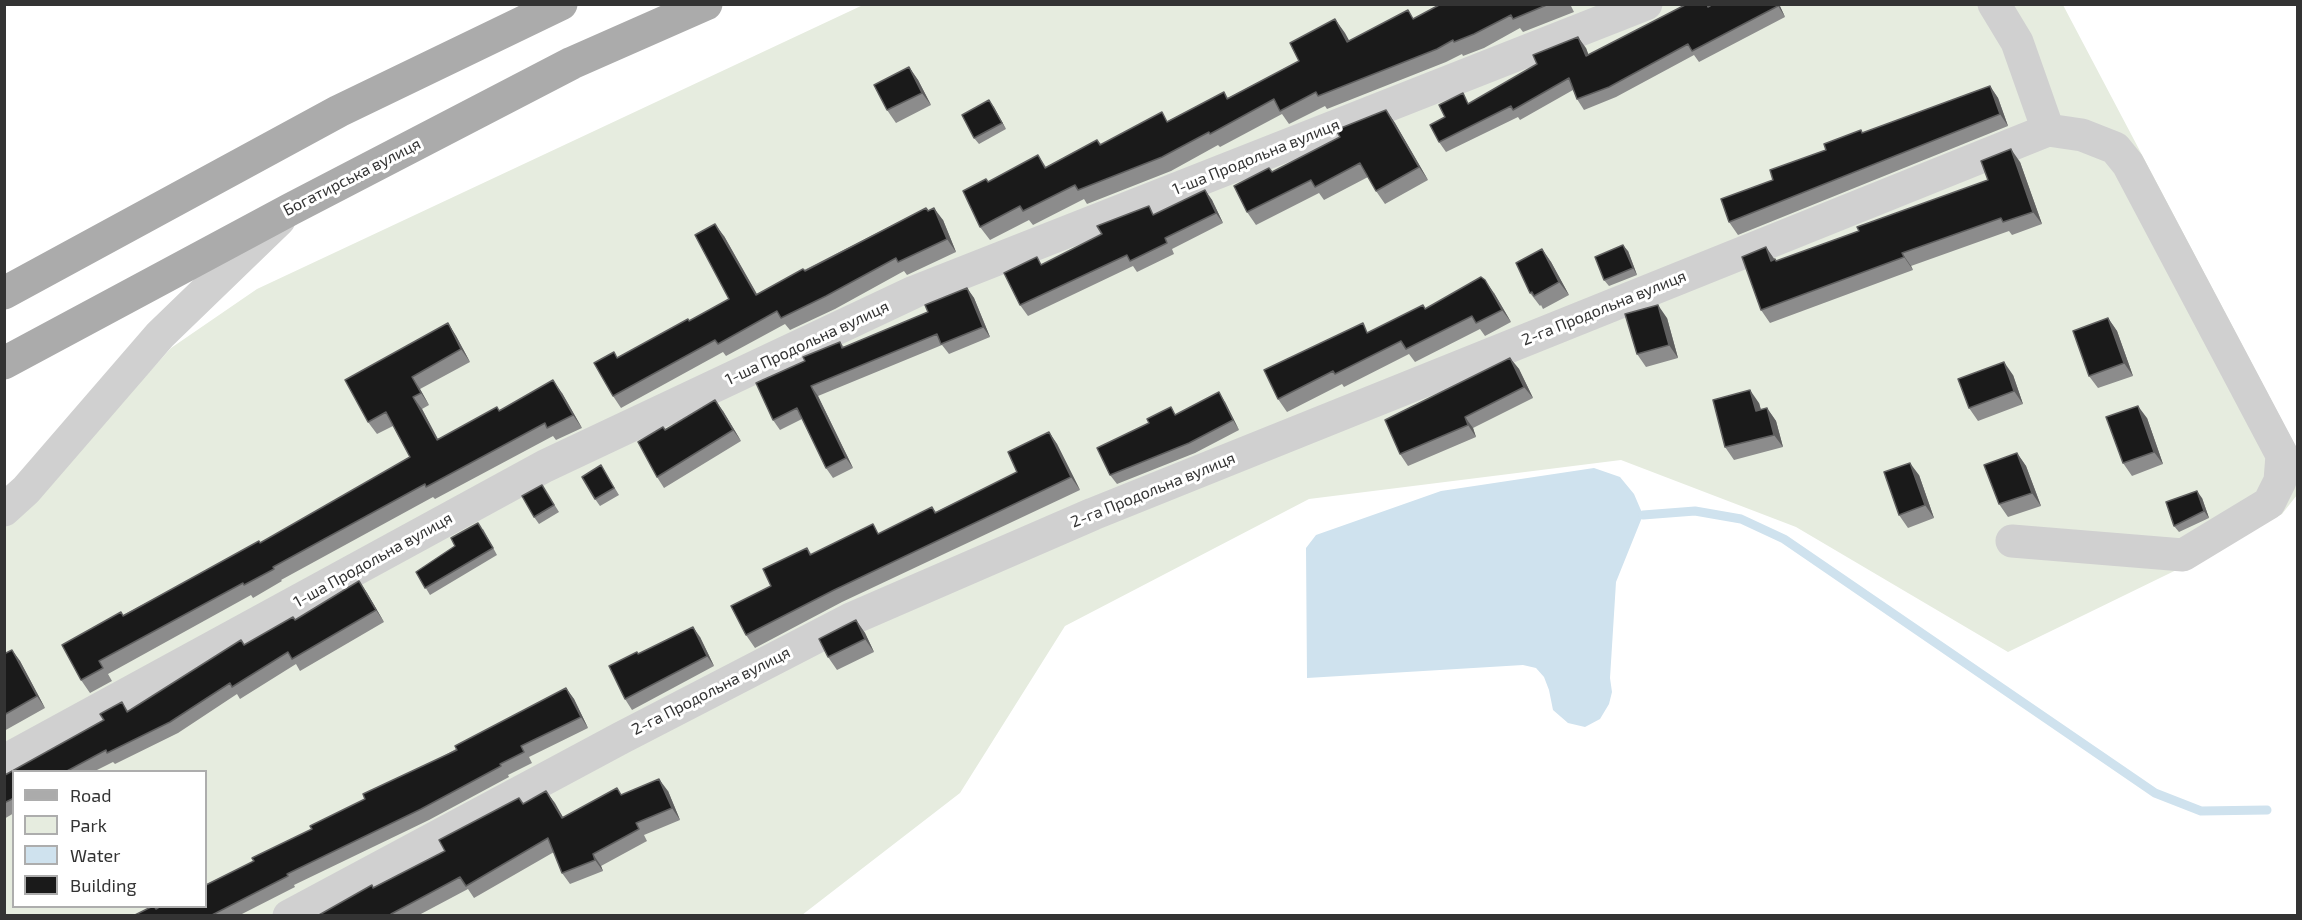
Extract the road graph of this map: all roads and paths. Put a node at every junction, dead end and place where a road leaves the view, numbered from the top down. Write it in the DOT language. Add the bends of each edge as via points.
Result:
graph roads {
  1 [pos="561,4"];
  2 [pos="706,4"];
  3 [pos="1646,4"];
  4 [pos="1994,4"];
  5 [pos="2048,130"];
  6 [pos="291,209"];
  7 [pos="4,293"];
  8 [pos="4,363"];
  9 [pos="4,510"];
  10 [pos="2012,541"];
  11 [pos="4,761"];
  12 [pos="288,915"];
  1 -- 7 [label="main road" via="339,111"];
  2 -- 6 [label="main road, Богатирська вулиця" via="573,63"];
  3 -- 11 [label="street, 1-ша Продольна вулиця" via="914,292 545,466"];
  4 -- 5 [label="street" via="2017,42"];
  5 -- 10 [label="street" via="2082,135 2115,148 2128,164 2282,455 2280,481 2269,503 2183,555"];
  5 -- 12 [label="street, 2-га Продольна вулиця" via="1093,514 851,619"];
  6 -- 8 [label="main road, Богатирська вулиця"];
  6 -- 9 [label="street" via="160,335 27,490"];
}
